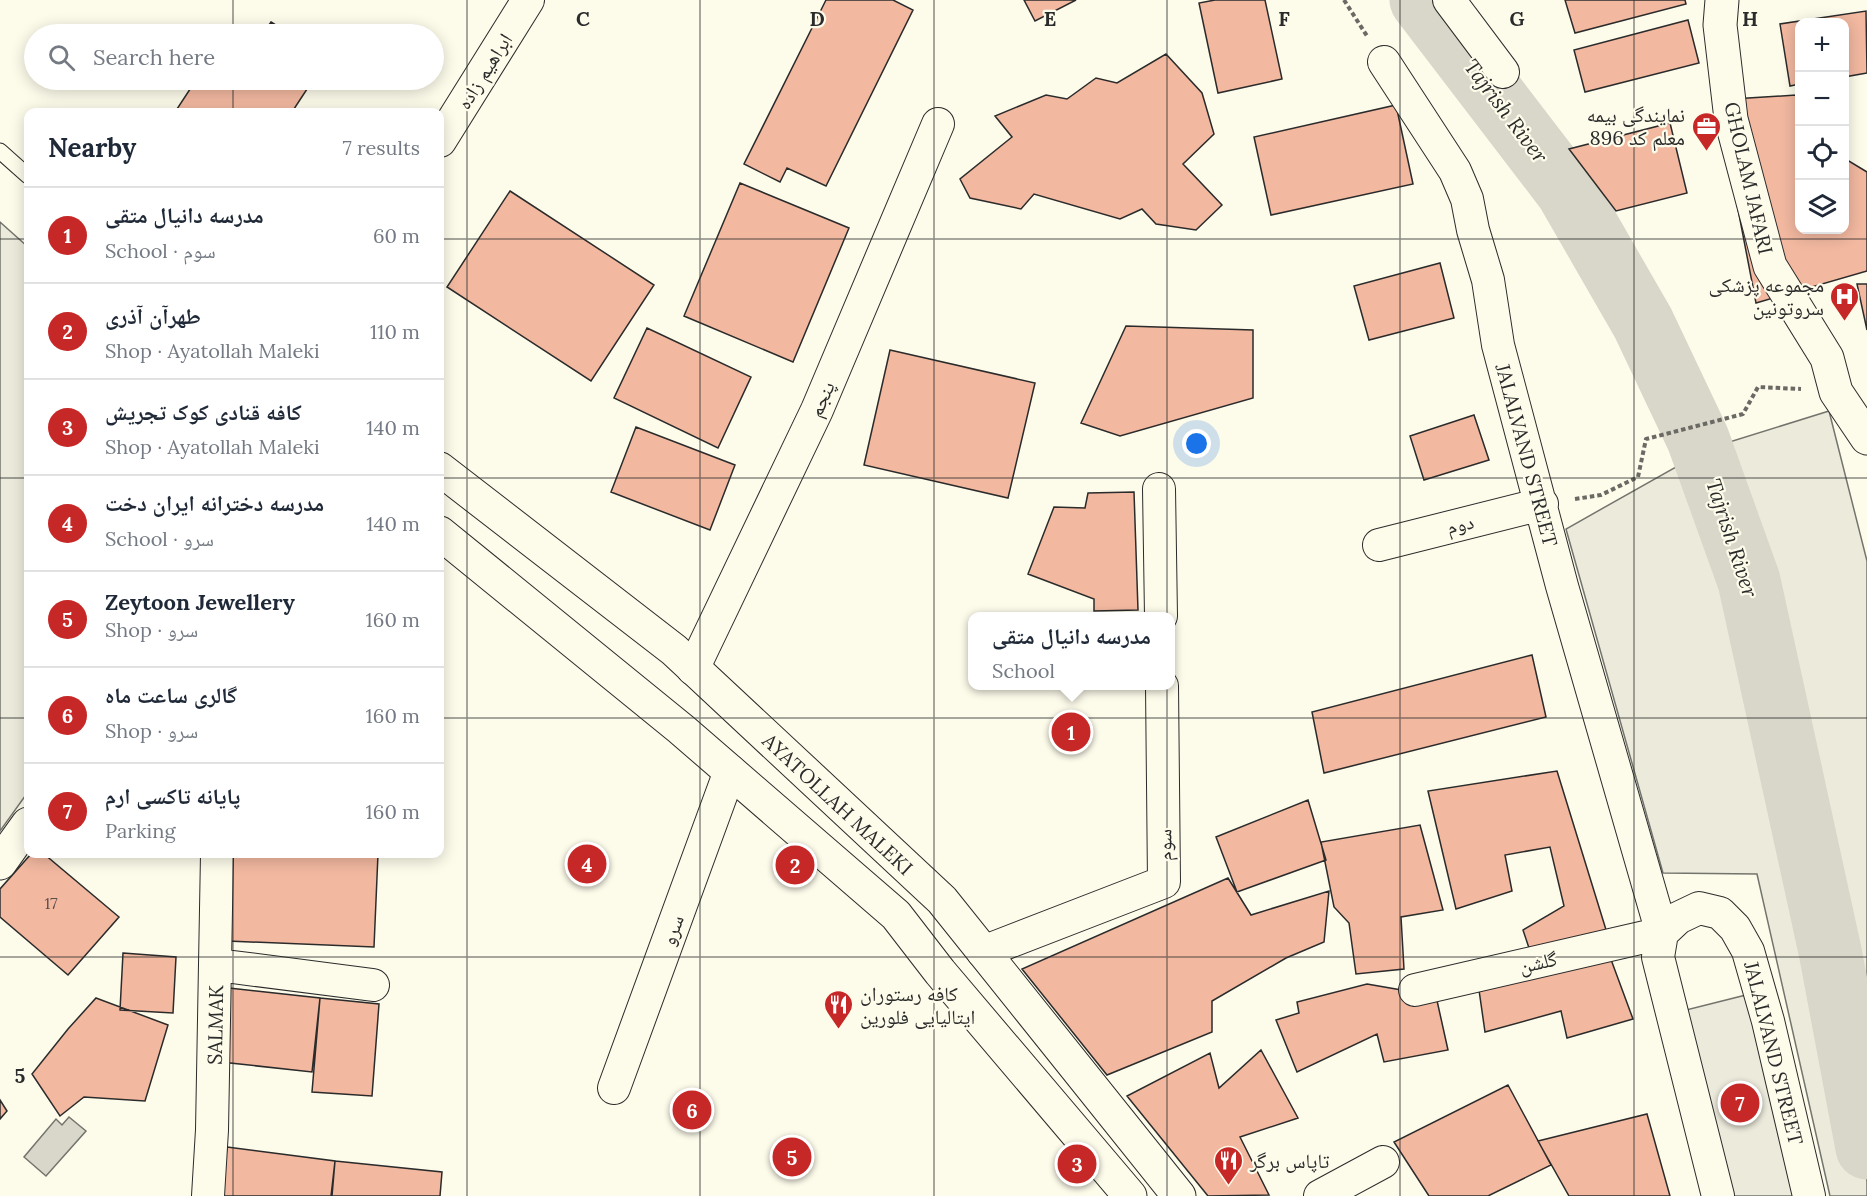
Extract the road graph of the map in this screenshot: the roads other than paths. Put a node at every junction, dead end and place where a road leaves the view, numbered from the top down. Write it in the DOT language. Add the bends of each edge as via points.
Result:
graph roads {
  1 [pos="528,0"];
  2 [pos="1722,0"];
  3 [pos="1453,2"];
  4 [pos="1384,62"];
  5 [pos="1503,72"];
  6 [pos="938,124"];
  7 [pos="444,135"];
  8 [pos="0,151"];
  9 [pos="24,172"];
  10 [pos="1867,438"];
  11 [pos="444,472"];
  12 [pos="1159,489"];
  13 [pos="1542,504"];
  14 [pos="444,535"];
  15 [pos="1379,545"];
  16 [pos="1161,612"];
  17 [pos="693,669"];
  18 [pos="1161,690"];
  19 [pos="730,771"];
  20 [pos="24,830"];
  21 [pos="217,858"];
  22 [pos="0,863"];
  23 [pos="1662,933"];
  24 [pos="983,952"];
  25 [pos="216,965"];
  26 [pos="373,986"];
  27 [pos="1415,990"];
  28 [pos="614,1088"];
  29 [pos="1383,1162"];
  30 [pos="208,1196"];
  31 [pos="1130,1196"];
  32 [pos="1179,1196"];
  33 [pos="1320,1196"];
  34 [pos="1718,1196"];
  35 [pos="1809,1196"];
  1 -- 7 [label="street, ابراهیم زاده"];
  2 -- 10 [label="street, GHOLAM JAFARI" via="1720,25 1731,119 1770,266 1827,358 1836,392"];
  3 -- 5 [label="street"];
  4 -- 13 [label="street, JALALVAND STREET" via="1455,171 1467,199 1488,280 1498,345"];
  6 -- 17 [label="street, پنجم" via="817,410"];
  8 -- 9 [label="lane"];
  11 -- 17 [label="street, AYATOLLAH MALEKI" via="674,650"];
  12 -- 16 [label="street"];
  13 -- 15 [label="street, دوم"];
  13 -- 23 [label="street, JALALVAND STREET"];
  14 -- 19 [label="street"];
  17 -- 24 [label="street, AYATOLLAH MALEKI" via="942,900"];
  18 -- 24 [label="street, سوم" via="1164,882"];
  19 -- 28 [label="street, سرو"];
  19 -- 31 [label="street" via="896,915"];
  20 -- 22 [label="street"];
  21 -- 25 [label="street, SALMAK"];
  23 -- 27 [label="street, گلشن"];
  23 -- 34 [label="street, JALALVAND STREET" via="1658,957"];
  23 -- 35 [label="street, JALALVAND STREET" via="1678,918 1699,908 1720,913 1735,928 1748,951"];
  24 -- 32 [label="street, AYATOLLAH MALEKI"];
  25 -- 26 [label="street"];
  25 -- 30 [label="street, SALMAK"];
  29 -- 33 [label="street"];
}
